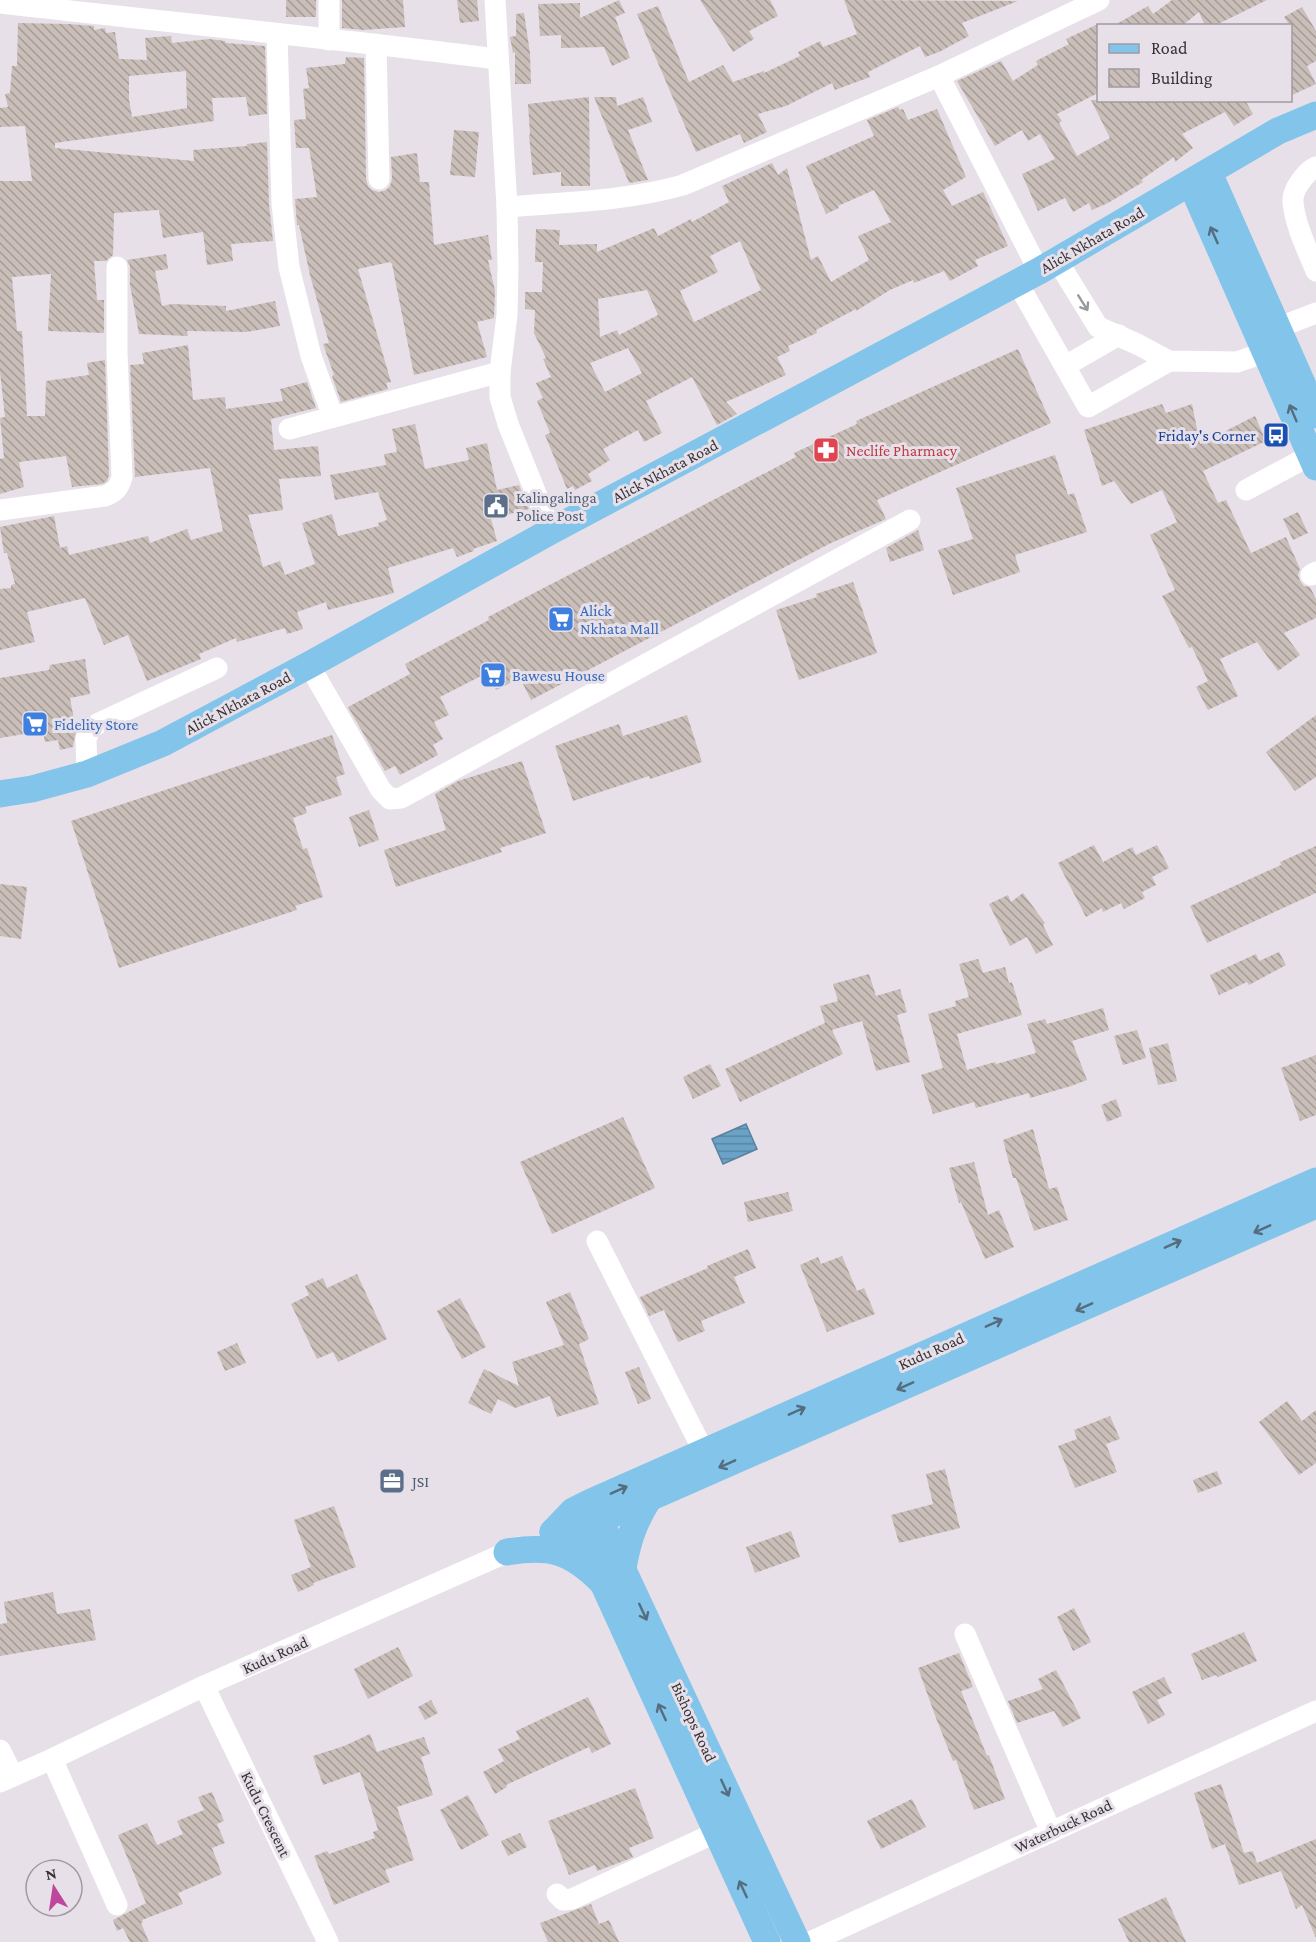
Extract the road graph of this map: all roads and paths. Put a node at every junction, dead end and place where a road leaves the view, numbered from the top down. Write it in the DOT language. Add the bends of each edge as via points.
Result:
graph roads {
  1 [pos="329,0"];
  2 [pos="495,0"];
  3 [pos="1099,0"];
  4 [pos="0,3"];
  5 [pos="277,34"];
  6 [pos="329,40"];
  7 [pos="376,44"];
  8 [pos="498,59"];
  9 [pos="939,76"];
  10 [pos="1316,115"];
  11 [pos="1316,166"];
  12 [pos="1200,178"];
  13 [pos="379,179"];
  14 [pos="507,207"];
  15 [pos="117,267"];
  16 [pos="1037,271"];
  17 [pos="1316,271"];
  18 [pos="1316,312"];
  19 [pos="1119,335"];
  20 [pos="1276,341"];
  21 [pos="1169,362"];
  22 [pos="1065,366"];
  23 [pos="500,372"];
  24 [pos="1316,415"];
  25 [pos="333,417"];
  26 [pos="290,429"];
  27 [pos="1313,461"];
  28 [pos="1246,490"];
  29 [pos="0,510"];
  30 [pos="910,520"];
  31 [pos="551,531"];
  32 [pos="309,665"];
  33 [pos="218,668"];
  34 [pos="87,774"];
  35 [pos="0,794"];
  36 [pos="1316,1181"];
  37 [pos="1316,1205"];
  38 [pos="597,1241"];
  39 [pos="704,1452"];
  40 [pos="649,1498"];
  41 [pos="586,1515"];
  42 [pos="553,1532"];
  43 [pos="507,1552"];
  44 [pos="613,1576"];
  45 [pos="965,1634"];
  46 [pos="204,1686"];
  47 [pos="1316,1711"];
  48 [pos="0,1750"];
  49 [pos="52,1759"];
  50 [pos="7,1779"];
  51 [pos="717,1832"];
  52 [pos="1051,1832"];
  53 [pos="557,1894"];
  54 [pos="117,1905"];
  55 [pos="328,1942"];
  56 [pos="767,1942"];
  57 [pos="796,1942"];
  58 [pos="810,1942"];
  1 -- 6 [label="street"];
  2 -- 8 [label="street"];
  3 -- 9 [label="street"];
  4 -- 5 [label="street"];
  5 -- 6 [label="street"];
  5 -- 25 [label="street" via="282,204 289,267 311,356"];
  6 -- 7 [label="street"];
  7 -- 8 [label="street"];
  7 -- 13 [label="street"];
  8 -- 14 [label="street"];
  9 -- 14 [label="street" via="683,185 656,193"];
  9 -- 16 [label="street"];
  10 -- 12 [label="main road, Alick Nkhata Road" via="1278,131"];
  11 -- 17 [label="street" via="1303,178 1293,199 1299,228"];
  12 -- 16 [label="main road, Alick Nkhata Road"];
  12 -- 20 [label="main road"];
  14 -- 23 [label="street" via="507,315"];
  15 -- 29 [label="street" via="122,477 119,486 105,496"];
  16 -- 19 [label="street, one-way" via="1098,327"];
  16 -- 22 [label="street"];
  16 -- 31 [label="main road, Alick Nkhata Road"];
  18 -- 20 [label="street"];
  19 -- 21 [label="street"];
  19 -- 22 [label="street"];
  20 -- 21 [label="street" via="1237,362"];
  20 -- 24 [label="main road"];
  27 -- 20 [label="main road, one-way"];
  21 -- 22 [label="street" via="1088,407"];
  23 -- 25 [label="street"];
  23 -- 31 [label="street" via="500,397 508,424"];
  25 -- 26 [label="street"];
  27 -- 28 [label="street"];
  30 -- 32 [label="street" via="401,798 390,799 381,790"];
  31 -- 32 [label="main road, Alick Nkhata Road"];
  32 -- 34 [label="main road, Alick Nkhata Road" via="163,743"];
  33 -- 34 [label="street" via="90,729"];
  34 -- 35 [label="main road, Alick Nkhata Road"];
  39 -- 36 [label="main road, Kudu Road, one-way"];
  37 -- 40 [label="main road, Kudu Road, one-way"];
  38 -- 39 [label="street"];
  41 -- 39 [label="main road, Kudu Road, one-way"];
  40 -- 41 [label="main road, Kudu Road"];
  40 -- 44 [label="main road" via="636,1519"];
  41 -- 42 [label="main road, Kudu Road"];
  41 -- 44 [label="main road, Bishops Road"];
  42 -- 43 [label="street, Kudu Road"];
  43 -- 44 [label="main road" via="534,1548 560,1552"];
  43 -- 46 [label="street, Kudu Road"];
  51 -- 44 [label="main road, Bishops Road, one-way"];
  44 -- 57 [label="main road, Bishops Road, one-way"];
  45 -- 52 [label="street"];
  46 -- 49 [label="street, Kudu Road"];
  46 -- 55 [label="street, Kudu Crescent"];
  47 -- 52 [label="street, Waterbuck Road"];
  48 -- 50 [label="street"];
  49 -- 50 [label="street, Kudu Road"];
  49 -- 54 [label="street"];
  51 -- 53 [label="street" via="572,1899 562,1900"];
  56 -- 51 [label="main road, Bishops Road, one-way"];
  52 -- 58 [label="street, Waterbuck Road"];
}
